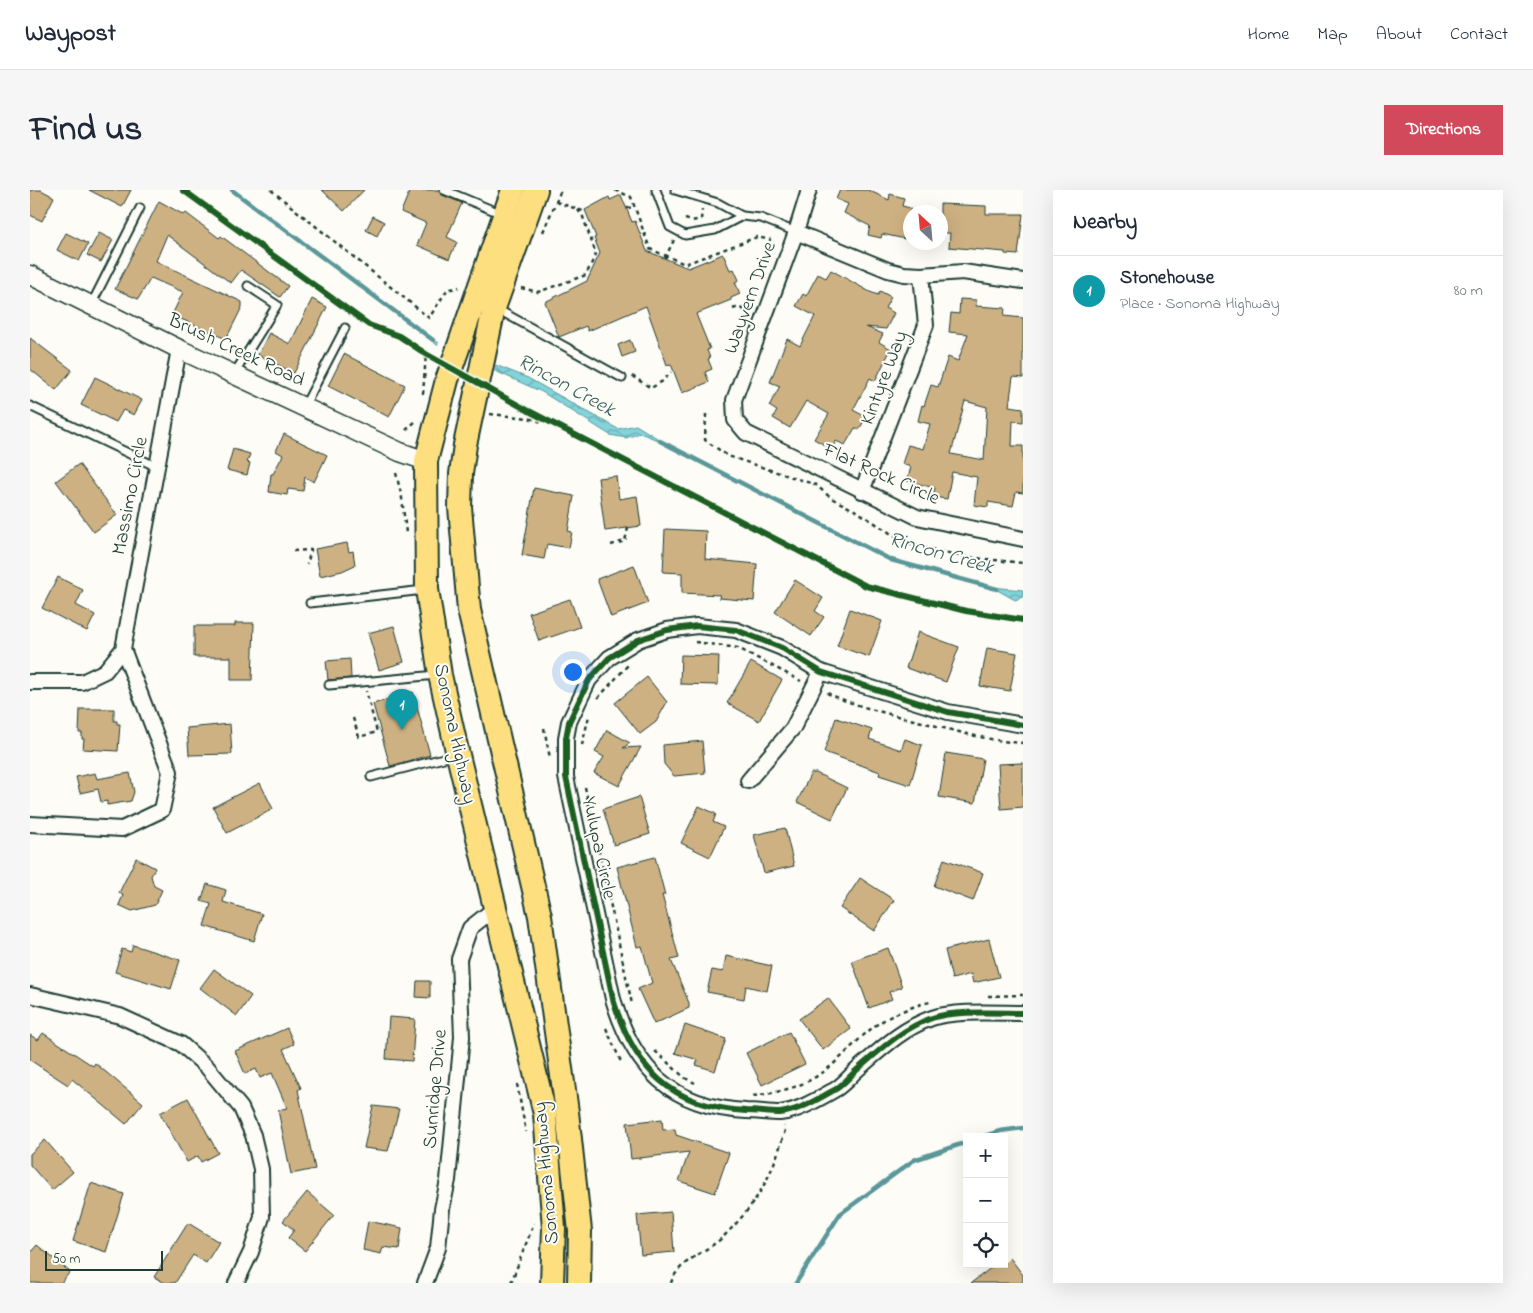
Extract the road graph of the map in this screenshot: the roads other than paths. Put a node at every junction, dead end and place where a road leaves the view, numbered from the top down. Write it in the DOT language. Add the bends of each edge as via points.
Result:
graph roads {
  1 [pos="444,190"];
  2 [pos="513,190"];
  3 [pos="536,190"];
  4 [pos="656,190"];
  5 [pos="675,190"];
  6 [pos="809,190"];
  7 [pos="140,208"];
  8 [pos="505,215"];
  9 [pos="742,216"];
  10 [pos="796,232"];
  11 [pos="30,275"];
  12 [pos="921,275"];
  13 [pos="1023,281"];
  14 [pos="248,286"];
  15 [pos="91,305"];
  16 [pos="492,316"];
  17 [pos="345,328"];
  18 [pos="179,349"];
  19 [pos="234,374"];
  20 [pos="622,378"];
  21 [pos="30,406"];
  22 [pos="304,407"];
  23 [pos="735,420"];
  24 [pos="426,461"];
  25 [pos="157,466"];
  26 [pos="461,474"];
  27 [pos="862,491"];
  28 [pos="1023,539"];
  29 [pos="427,589"];
  30 [pos="310,603"];
  31 [pos="123,649"];
  32 [pos="821,672"];
  33 [pos="440,675"];
  34 [pos="30,682"];
  35 [pos="329,684"];
  36 [pos="1023,724"];
  37 [pos="458,755"];
  38 [pos="371,777"];
  39 [pos="748,781"];
  40 [pos="30,824"];
  41 [pos="494,909"];
  42 [pos="30,994"];
  43 [pos="1023,1013"];
  44 [pos="236,1283"];
  45 [pos="424,1283"];
  46 [pos="552,1283"];
  47 [pos="579,1283"];
  1 -- 8 [label="lane"];
  2 -- 8 [label="main road, Sonoma Highway"];
  3 -- 16 [label="main road, Sonoma Highway"];
  4 -- 9 [label="lane" via="670,226 684,235 715,230"];
  5 -- 9 [label="lane" via="718,203"];
  6 -- 10 [label="street, Wayvern Drive"];
  7 -- 15 [label="lane"];
  8 -- 24 [label="main road, Sonoma Highway" via="469,313 442,368"];
  9 -- 10 [label="lane" via="761,218"];
  10 -- 12 [label="street" via="888,270"];
  10 -- 23 [label="street, Wayvern Drive" via="734,400"];
  11 -- 15 [label="street, Brush Creek Road"];
  12 -- 13 [label="street" via="963,272"];
  12 -- 27 [label="street, Kintyre Way" via="926,325"];
  14 -- 19 [label="lane" via="277,305"];
  15 -- 18 [label="street, Brush Creek Road"];
  16 -- 20 [label="lane"];
  16 -- 26 [label="main road, Sonoma Highway" via="481,402"];
  17 -- 22 [label="lane"];
  18 -- 19 [label="street, Brush Creek Road"];
  18 -- 25 [label="street, Massimo Circle"];
  19 -- 22 [label="street, Brush Creek Road"];
  21 -- 25 [label="lane"];
  22 -- 24 [label="street, Brush Creek Road"];
  23 -- 27 [label="street, Flat Rock Circle" via="746,433"];
  24 -- 26 [label="main road"];
  24 -- 29 [label="main road, Sonoma Highway"];
  25 -- 31 [label="street, Massimo Circle"];
  26 -- 47 [label="main road, Sonoma Highway" via="460,507 469,610 540,916 579,1221"];
  27 -- 28 [label="street, Flat Rock Circle" via="916,517"];
  29 -- 30 [label="lane"];
  29 -- 33 [label="main road, Sonoma Highway"];
  31 -- 34 [label="street, Massimo Circle" via="105,671 82,682"];
  31 -- 40 [label="street" via="170,772 162,810 122,829"];
  32 -- 36 [label="street, Yulupa Circle" via="948,712"];
  32 -- 39 [label="street" via="793,728"];
  32 -- 43 [label="street, Yulupa Circle" via="782,648 736,630 697,626 667,630 638,640 609,658 589,680 575,707 566,738 566,776 613,999 622,1028 635,1053 651,1072 687,1099 722,1110 782,1113 838,1087 896,1035 934,1017"];
  33 -- 35 [label="lane"];
  33 -- 37 [label="main road, Sonoma Highway"];
  37 -- 38 [label="lane"];
  37 -- 41 [label="main road, Sonoma Highway"];
  41 -- 45 [label="street, Sunridge Drive" via="470,928 459,959 462,1037 448,1175 438,1248"];
  41 -- 46 [label="main road, Sonoma Highway" via="545,1114 554,1228"];
  42 -- 44 [label="street" via="120,1016 181,1044 207,1067 241,1108 253,1135 261,1169 262,1217 251,1252"];
}
